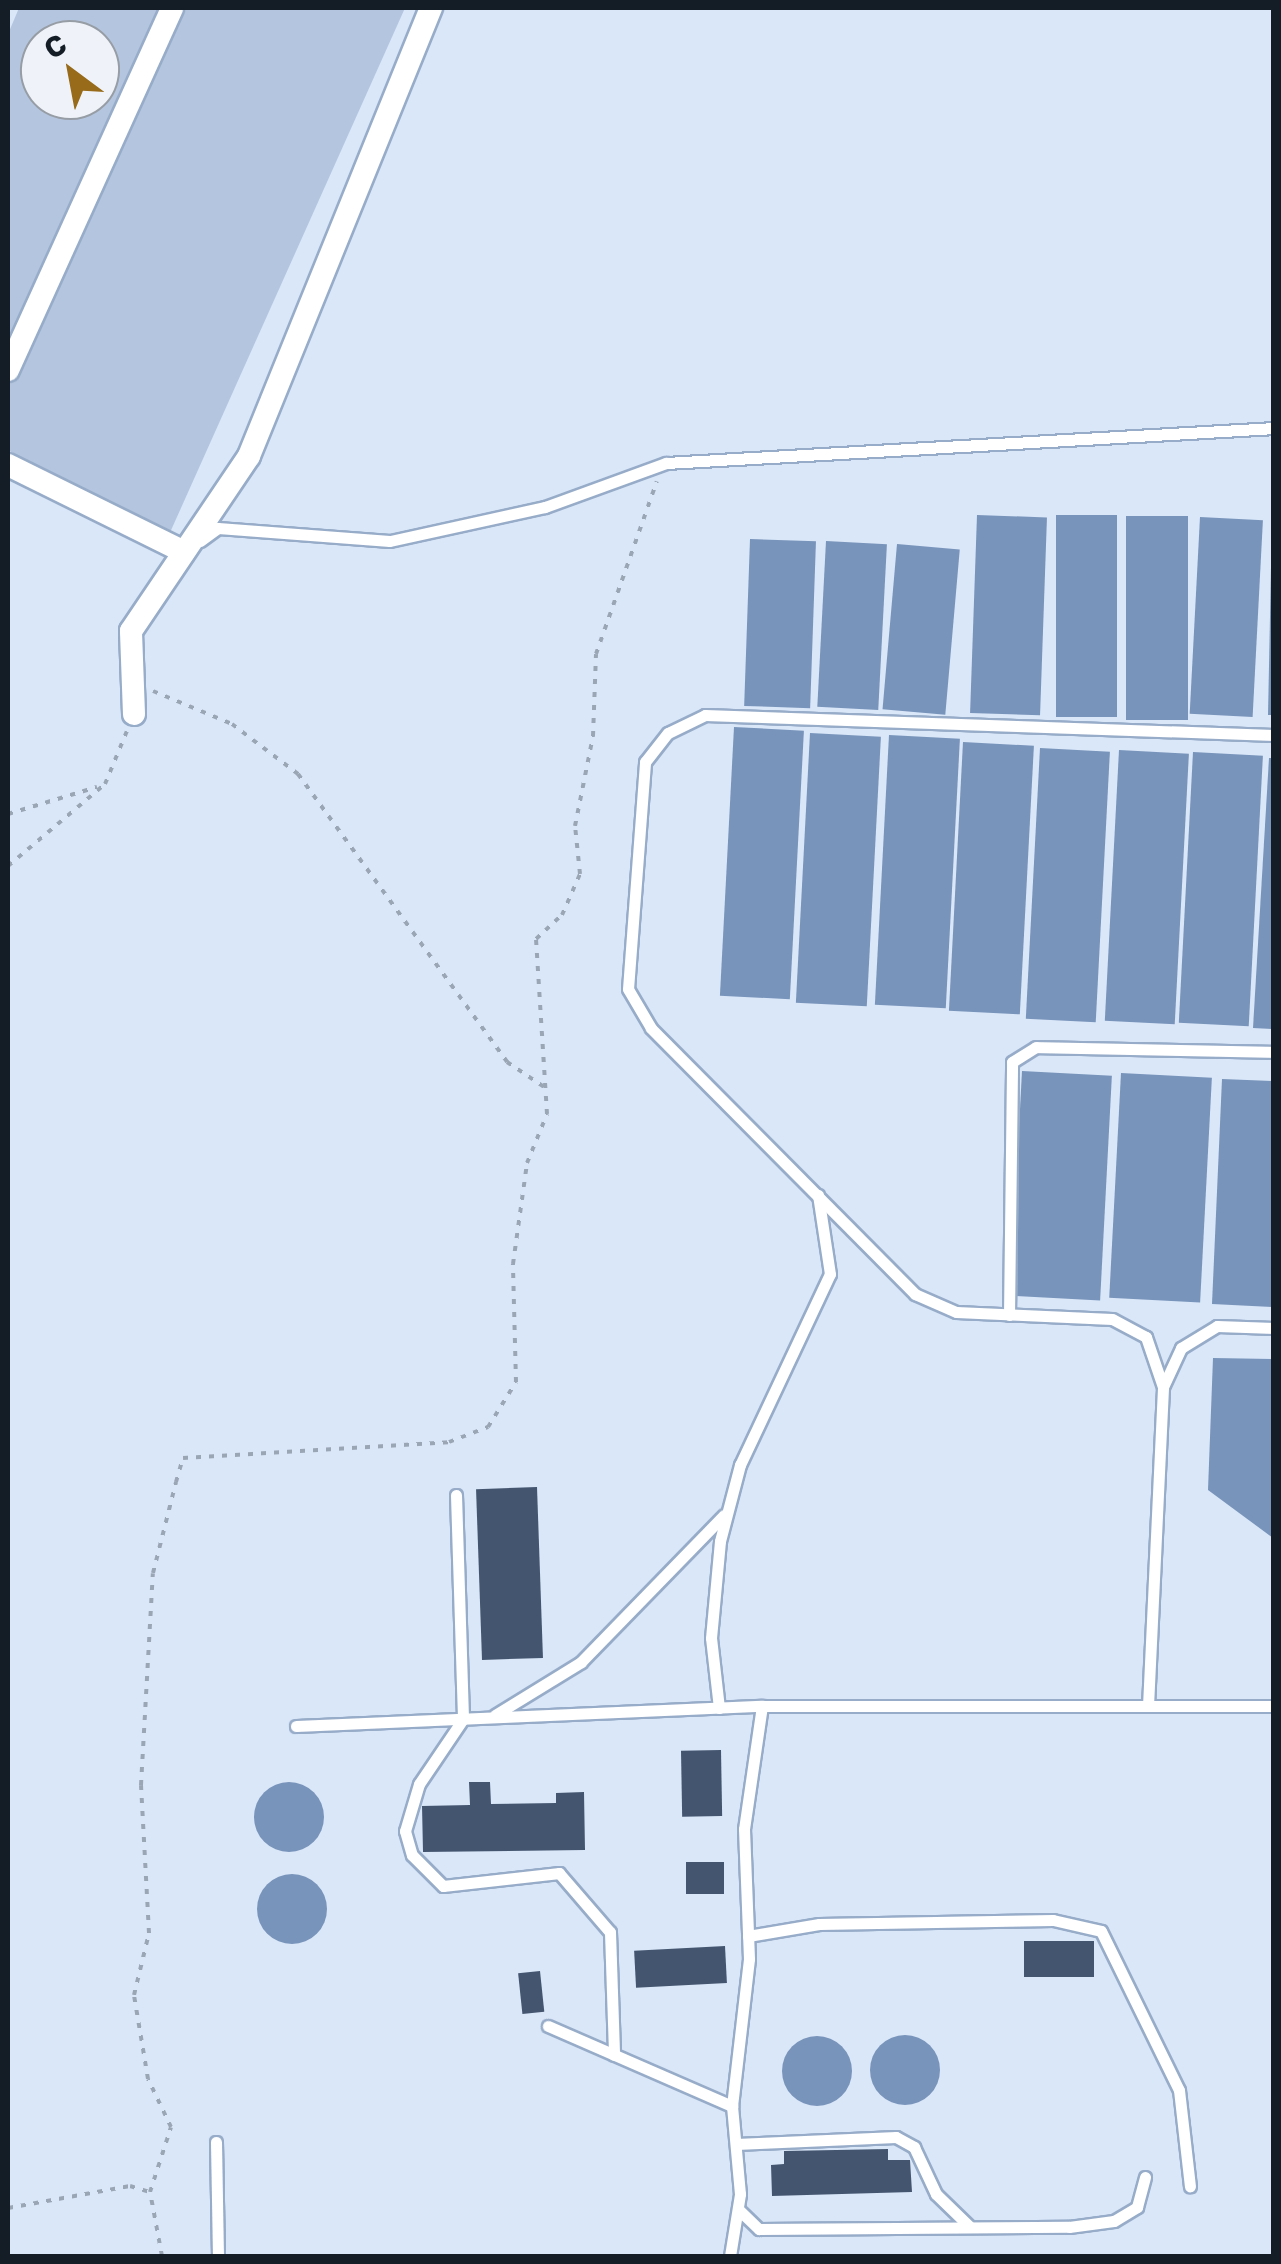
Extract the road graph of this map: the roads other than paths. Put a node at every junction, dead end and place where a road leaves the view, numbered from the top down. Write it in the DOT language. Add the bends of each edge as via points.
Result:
graph roads {
  1 [pos="172,8"];
  2 [pos="431,8"];
  3 [pos="8,370"];
  4 [pos="1274,428"];
  5 [pos="8,465"];
  6 [pos="184,552"];
  7 [pos="134,714"];
  8 [pos="1274,735"];
  9 [pos="1274,1052"];
  10 [pos="818,1195"];
  11 [pos="1008,1314"];
  12 [pos="1274,1328"];
  13 [pos="1163,1387"];
  14 [pos="456,1495"];
  15 [pos="727,1512"];
  16 [pos="762,1706"];
  17 [pos="1148,1706"];
  18 [pos="1274,1706"];
  19 [pos="719,1708"];
  20 [pos="492,1718"];
  21 [pos="463,1719"];
  22 [pos="296,1726"];
  23 [pos="748,1936"];
  24 [pos="548,2026"];
  25 [pos="614,2055"];
  26 [pos="732,2106"];
  27 [pos="216,2142"];
  28 [pos="736,2144"];
  29 [pos="1144,2177"];
  30 [pos="1190,2186"];
  31 [pos="738,2209"];
  32 [pos="972,2228"];
  33 [pos="218,2256"];
  34 [pos="730,2256"];
  1 -- 3 [label="street"];
  2 -- 6 [label="street" via="249,456"];
  4 -- 6 [label="lane" via="666,464 545,507 390,542 218,528"];
  5 -- 6 [label="street"];
  6 -- 7 [label="street" via="131,631"];
  8 -- 10 [label="lane" via="704,715 668,733 644,762 628,989 651,1028"];
  9 -- 11 [label="lane" via="1036,1048 1012,1062"];
  10 -- 11 [label="lane" via="916,1294 956,1312"];
  10 -- 15 [label="lane" via="830,1274 753,1434"];
  11 -- 13 [label="lane" via="1112,1319 1146,1337"];
  12 -- 13 [label="lane" via="1217,1326 1181,1348"];
  13 -- 17 [label="lane"];
  14 -- 21 [label="lane"];
  15 -- 19 [label="lane" via="712,1638"];
  15 -- 20 [label="lane" via="582,1662"];
  16 -- 17 [label="lane"];
  16 -- 19 [label="lane"];
  16 -- 23 [label="lane" via="744,1829"];
  17 -- 18 [label="lane"];
  19 -- 20 [label="lane"];
  20 -- 21 [label="lane"];
  21 -- 22 [label="lane"];
  21 -- 25 [label="lane" via="418,1784 405,1832 412,1855 443,1886 559,1873 610,1932"];
  23 -- 26 [label="lane"];
  23 -- 30 [label="lane" via="820,1924 1054,1920 1100,1930 1180,2090"];
  24 -- 25 [label="lane"];
  25 -- 26 [label="lane"];
  26 -- 28 [label="lane"];
  27 -- 33 [label="lane"];
  28 -- 31 [label="lane"];
  28 -- 32 [label="lane" via="896,2137 914,2147 936,2194"];
  29 -- 32 [label="lane" via="1137,2207 1114,2221"];
  31 -- 32 [label="lane" via="760,2229"];
  31 -- 34 [label="lane"];
}
